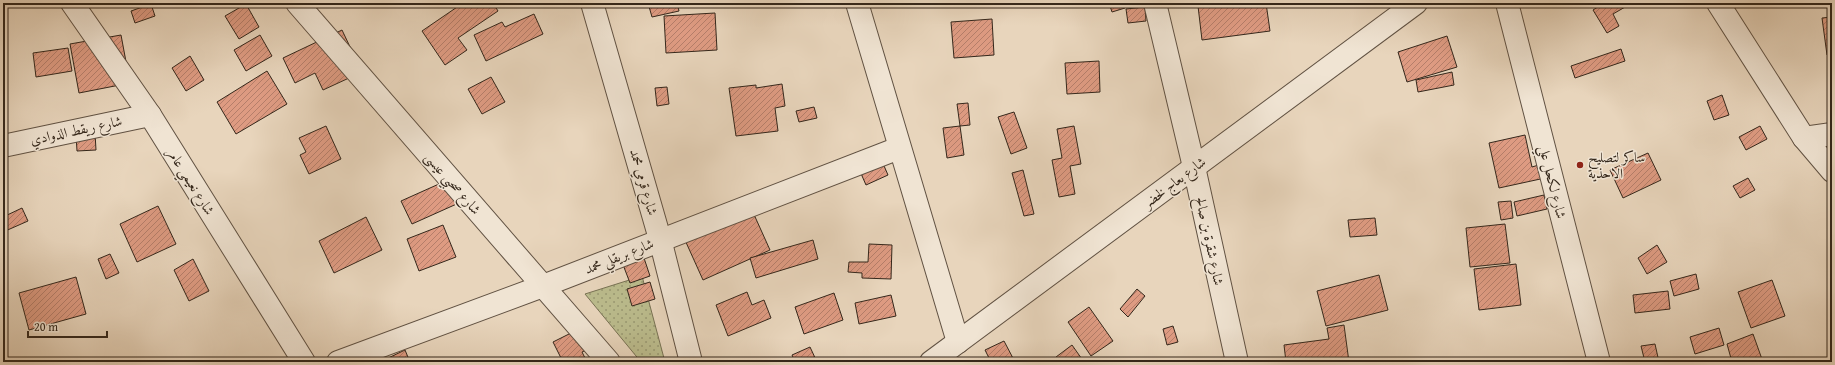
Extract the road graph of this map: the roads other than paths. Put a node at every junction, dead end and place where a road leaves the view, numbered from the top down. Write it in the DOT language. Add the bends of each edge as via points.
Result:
graph roads {
  1 [pos="72,3"];
  2 [pos="297,3"];
  3 [pos="592,3"];
  4 [pos="857,3"];
  5 [pos="1155,3"];
  6 [pos="1416,3"];
  7 [pos="1507,3"];
  8 [pos="1718,3"];
  9 [pos="150,115"];
  10 [pos="1832,134"];
  11 [pos="1804,138"];
  12 [pos="3,146"];
  13 [pos="899,148"];
  14 [pos="1194,167"];
  15 [pos="1832,171"];
  16 [pos="660,239"];
  17 [pos="543,286"];
  18 [pos="958,342"];
  19 [pos="304,362"];
  20 [pos="338,362"];
  21 [pos="610,362"];
  22 [pos="691,362"];
  23 [pos="932,362"];
  24 [pos="1237,362"];
  25 [pos="1599,362"];
  1 -- 9 [label="street, شارع نعيمي عامر"];
  2 -- 17 [label="street, شارع صحبي عيسى"];
  3 -- 16 [label="street, شارع قرمي محمد"];
  4 -- 13 [label="street"];
  5 -- 14 [label="street, شارع شقرة بن صالح"];
  6 -- 14 [label="street, شارع بعاج لخضر"];
  7 -- 25 [label="street, شارع لكحل علي"];
  8 -- 11 [label="street"];
  9 -- 12 [label="street, شارع ريقط الذوادي"];
  9 -- 19 [label="street, شارع نعيمي عامر"];
  10 -- 11 [label="street"];
  11 -- 15 [label="street"];
  13 -- 16 [label="street, شارع بريقلي محمد"];
  13 -- 18 [label="street"];
  14 -- 18 [label="street, شارع بعاج لخضر"];
  14 -- 24 [label="street, شارع شقرة بن صالح"];
  16 -- 17 [label="street, شارع بريقلي محمد"];
  16 -- 22 [label="street, شارع قرمي محمد"];
  17 -- 20 [label="street, شارع بريقلي محمد"];
  17 -- 21 [label="street, شارع صحبي عيسى"];
  18 -- 23 [label="street, شارع بعاج لخضر"];
}
